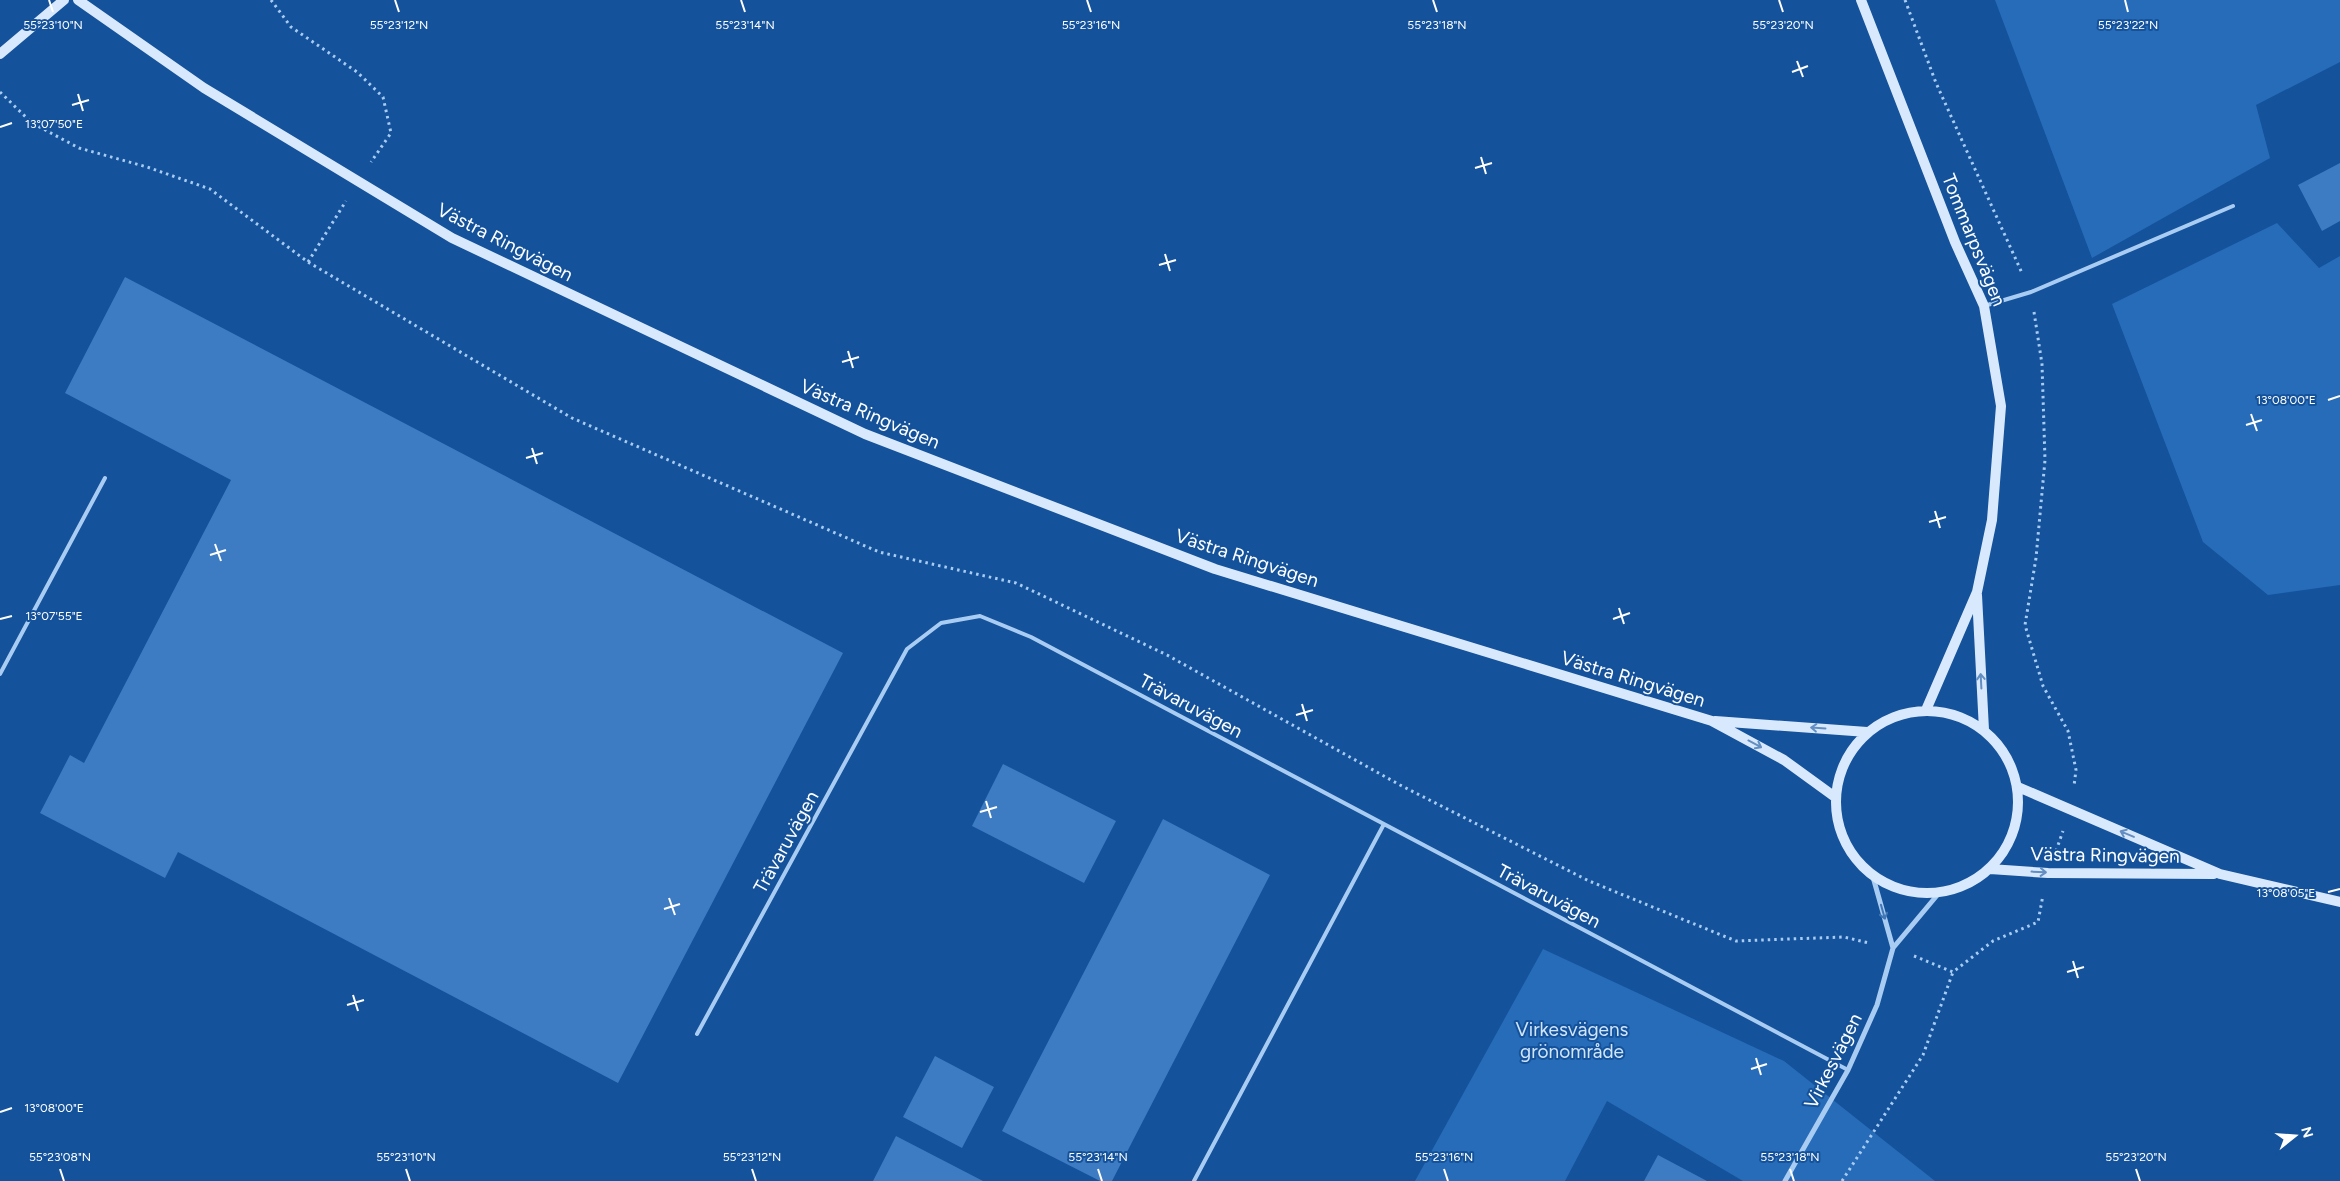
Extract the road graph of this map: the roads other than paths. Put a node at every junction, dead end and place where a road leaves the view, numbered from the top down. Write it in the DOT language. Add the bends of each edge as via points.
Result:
graph roads {
  1 [pos="64,0"];
  2 [pos="78,0"];
  3 [pos="1861,0"];
  4 [pos="0,54"];
  5 [pos="2233,206"];
  6 [pos="1984,306"];
  7 [pos="105,478"];
  8 [pos="1977,592"];
  9 [pos="0,674"];
  10 [pos="1926,710"];
  11 [pos="1712,721"];
  12 [pos="1984,730"];
  13 [pos="1867,732"];
  14 [pos="2018,787"];
  15 [pos="1835,797"];
  16 [pos="1384,824"];
  17 [pos="1990,869"];
  18 [pos="2220,874"];
  19 [pos="1873,877"];
  20 [pos="1939,893"];
  21 [pos="2340,902"];
  22 [pos="1893,948"];
  23 [pos="697,1034"];
  24 [pos="1848,1070"];
  25 [pos="1194,1181"];
  26 [pos="1785,1181"];
  1 -- 4 [label="main road"];
  2 -- 11 [label="main road, Västra Ringvägen" via="204,88 452,238 866,434 1215,568"];
  3 -- 6 [label="main road, Tommarpsvägen" via="1955,242"];
  5 -- 6 [label="lane" via="2031,292"];
  6 -- 8 [label="main road, Tommarpsvägen" via="2001,406 1992,520"];
  7 -- 9 [label="lane"];
  8 -- 10 [label="main road, Tommarpsvägen"];
  12 -- 8 [label="main road, Tommarpsvägen, one-way"];
  10 -- 12 [label="main road, Västra Ringvägen" via="1956,715"];
  10 -- 13 [label="main road, Västra Ringvägen" via="1894,716"];
  13 -- 11 [label="main road, Västra Ringvägen, one-way"];
  11 -- 15 [label="main road, Västra Ringvägen, one-way" via="1784,760"];
  12 -- 14 [label="main road, Västra Ringvägen" via="2000,746"];
  13 -- 15 [label="main road, Västra Ringvägen" via="1851,750 1840,773"];
  14 -- 17 [label="main road, Västra Ringvägen" via="2018,817 2008,845"];
  18 -- 14 [label="main road, Västra Ringvägen, one-way"];
  15 -- 19 [label="main road, Västra Ringvägen" via="1839,827 1852,855"];
  16 -- 23 [label="lane, Trävaruvägen" via="1031,637 980,616 940,623 907,649"];
  16 -- 24 [label="lane, Trävaruvägen"];
  16 -- 25 [label="lane"];
  17 -- 18 [label="main road, Västra Ringvägen, one-way" via="2048,873"];
  17 -- 20 [label="main road, Västra Ringvägen" via="1966,885"];
  18 -- 21 [label="main road, Västra Ringvägen"];
  19 -- 20 [label="main road, Västra Ringvägen" via="1893,888"];
  19 -- 22 [label="street, one-way"];
  20 -- 22 [label="street, Virkesvägen"];
  22 -- 24 [label="street, Virkesvägen" via="1878,1005"];
  24 -- 26 [label="street, Virkesvägen"];
}
